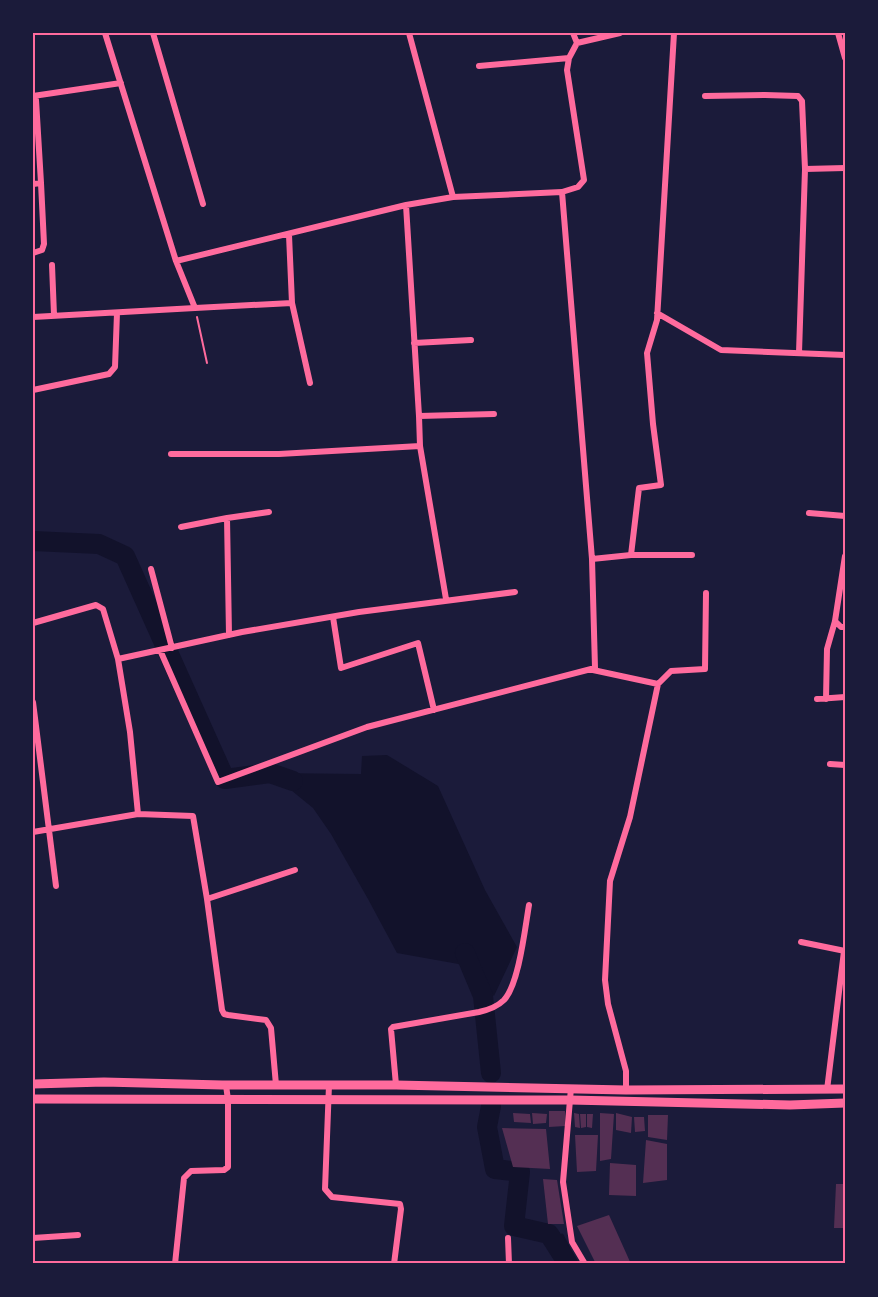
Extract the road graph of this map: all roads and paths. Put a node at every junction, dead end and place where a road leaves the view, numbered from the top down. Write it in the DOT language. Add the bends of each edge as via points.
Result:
graph roads {
  1 [pos="105,33"];
  2 [pos="153,33"];
  3 [pos="409,33"];
  4 [pos="573,33"];
  5 [pos="620,33"];
  6 [pos="674,33"];
  7 [pos="838,33"];
  8 [pos="577,43"];
  9 [pos="569,58"];
  10 [pos="845,58"];
  11 [pos="479,66"];
  12 [pos="121,83"];
  13 [pos="33,96"];
  14 [pos="705,96"];
  15 [pos="845,168"];
  16 [pos="805,170"];
  17 [pos="41,183"];
  18 [pos="33,184"];
  19 [pos="562,192"];
  20 [pos="453,197"];
  21 [pos="203,204"];
  22 [pos="406,206"];
  23 [pos="289,235"];
  24 [pos="33,253"];
  25 [pos="176,261"];
  26 [pos="52,265"];
  27 [pos="292,303"];
  28 [pos="195,308"];
  29 [pos="117,313"];
  30 [pos="657,313"];
  31 [pos="54,315"];
  32 [pos="33,317"];
  33 [pos="471,340"];
  34 [pos="414,343"];
  35 [pos="799,353"];
  36 [pos="845,355"];
  37 [pos="207,363"];
  38 [pos="310,384"];
  39 [pos="33,390"];
  40 [pos="494,414"];
  41 [pos="419,416"];
  42 [pos="420,446"];
  43 [pos="171,454"];
  44 [pos="269,512"];
  45 [pos="808,513"];
  46 [pos="845,516"];
  47 [pos="227,518"];
  48 [pos="181,527"];
  49 [pos="631,555"];
  50 [pos="692,555"];
  51 [pos="845,556"];
  52 [pos="592,560"];
  53 [pos="151,569"];
  54 [pos="514,592"];
  55 [pos="706,593"];
  56 [pos="446,599"];
  57 [pos="333,617"];
  58 [pos="835,621"];
  59 [pos="33,623"];
  60 [pos="845,627"];
  61 [pos="229,635"];
  62 [pos="172,648"];
  63 [pos="160,650"];
  64 [pos="118,659"];
  65 [pos="593,670"];
  66 [pos="658,684"];
  67 [pos="845,697"];
  68 [pos="817,699"];
  69 [pos="826,699"];
  70 [pos="33,702"];
  71 [pos="34,710"];
  72 [pos="434,710"];
  73 [pos="830,764"];
  74 [pos="845,765"];
  75 [pos="138,814"];
  76 [pos="50,828"];
  77 [pos="33,832"];
  78 [pos="295,870"];
  79 [pos="56,886"];
  80 [pos="207,899"];
  81 [pos="529,905"];
  82 [pos="801,942"];
  83 [pos="845,951"];
  84 [pos="33,1084"];
  85 [pos="226,1085"];
  86 [pos="276,1085"];
  87 [pos="329,1085"];
  88 [pos="396,1085"];
  89 [pos="480,1086"];
  90 [pos="571,1088"];
  91 [pos="845,1089"];
  92 [pos="626,1090"];
  93 [pos="827,1090"];
  94 [pos="745,1091"];
  95 [pos="33,1099"];
  96 [pos="329,1099"];
  97 [pos="228,1100"];
  98 [pos="479,1100"];
  99 [pos="570,1100"];
  100 [pos="845,1103"];
  101 [pos="744,1104"];
  102 [pos="78,1235"];
  103 [pos="33,1238"];
  104 [pos="508,1238"];
  105 [pos="175,1264"];
  106 [pos="394,1264"];
  107 [pos="509,1264"];
  108 [pos="585,1264"];
  109 [pos="715,1264"];
  110 [pos="731,1264"];
  111 [pos="758,1264"];
  1 -- 12 [label="street"];
  2 -- 21 [label="street"];
  3 -- 20 [label="street"];
  4 -- 8 [label="street"];
  5 -- 8 [label="street"];
  6 -- 30 [label="street"];
  7 -- 10 [label="street"];
  8 -- 9 [label="street"];
  9 -- 11 [label="street"];
  9 -- 19 [label="street" via="567,70 584,180 578,187"];
  12 -- 13 [label="street"];
  12 -- 25 [label="street"];
  13 -- 17 [label="street"];
  14 -- 16 [label="street" via="798,96"];
  15 -- 16 [label="street"];
  16 -- 35 [label="street"];
  17 -- 18 [label="street"];
  17 -- 24 [label="street" via="44,244 42,250"];
  19 -- 20 [label="street"];
  19 -- 52 [label="street"];
  20 -- 22 [label="street"];
  22 -- 23 [label="street"];
  22 -- 34 [label="street"];
  23 -- 25 [label="street"];
  23 -- 27 [label="street"];
  25 -- 28 [label="street"];
  26 -- 31 [label="street"];
  27 -- 28 [label="street"];
  27 -- 38 [label="street"];
  28 -- 29 [label="street"];
  28 -- 37 [label="path"];
  29 -- 31 [label="street"];
  29 -- 39 [label="street" via="113,371"];
  30 -- 35 [label="street" via="722,350"];
  30 -- 49 [label="street" via="647,353 661,485 639,488"];
  31 -- 32 [label="street"];
  33 -- 34 [label="street"];
  34 -- 41 [label="street"];
  35 -- 36 [label="street"];
  40 -- 41 [label="street"];
  41 -- 42 [label="street"];
  42 -- 43 [label="street" via="279,454"];
  42 -- 56 [label="street"];
  44 -- 47 [label="street"];
  45 -- 46 [label="street"];
  47 -- 48 [label="street"];
  47 -- 61 [label="street"];
  49 -- 50 [label="street"];
  49 -- 52 [label="street"];
  51 -- 58 [label="street"];
  52 -- 65 [label="street" via="596,666"];
  53 -- 62 [label="street"];
  54 -- 56 [label="street"];
  55 -- 66 [label="street" via="705,669 671,671"];
  56 -- 57 [label="street"];
  57 -- 61 [label="street"];
  57 -- 72 [label="street" via="341,668 418,643"];
  58 -- 60 [label="street"];
  58 -- 69 [label="street" via="827,649"];
  59 -- 64 [label="street" via="96,605 107,617"];
  61 -- 62 [label="street"];
  62 -- 63 [label="street"];
  63 -- 64 [label="street"];
  63 -- 72 [label="street" via="218,782 367,727"];
  64 -- 75 [label="street"];
  65 -- 66 [label="street"];
  65 -- 72 [label="street"];
  66 -- 92 [label="street" via="630,817 610,881 605,980 626,1071"];
  67 -- 69 [label="street"];
  68 -- 69 [label="street"];
  70 -- 71 [label="street"];
  71 -- 76 [label="street"];
  73 -- 74 [label="street"];
  75 -- 76 [label="street"];
  75 -- 80 [label="street" via="193,816"];
  76 -- 77 [label="street"];
  76 -- 79 [label="street"];
  78 -- 80 [label="street"];
  80 -- 86 [label="street" via="222,1010 228,1015 269,1023"];
  81 -- 88 [label="street" via="514,979 504,999 488,1010 393,1027 390,1032"];
  82 -- 83 [label="street"];
  83 -- 93 [label="street"];
  84 -- 85 [label="main road"];
  85 -- 86 [label="main road"];
  85 -- 97 [label="street"];
  86 -- 87 [label="main road"];
  87 -- 88 [label="main road"];
  87 -- 96 [label="street"];
  88 -- 89 [label="main road"];
  89 -- 90 [label="main road"];
  89 -- 98 [label="main road"];
  90 -- 92 [label="main road"];
  90 -- 99 [label="street"];
  91 -- 93 [label="main road"];
  92 -- 94 [label="main road"];
  93 -- 94 [label="main road"];
  94 -- 101 [label="main road"];
  95 -- 97 [label="main road"];
  96 -- 97 [label="main road"];
  96 -- 98 [label="main road"];
  96 -- 106 [label="street" via="325,1189 332,1197 400,1204"];
  97 -- 105 [label="street" via="228,1167 191,1171 184,1178"];
  98 -- 99 [label="main road"];
  99 -- 101 [label="main road"];
  99 -- 108 [label="street" via="563,1182 572,1242"];
  100 -- 101 [label="main road"];
  102 -- 103 [label="street"];
  104 -- 107 [label="street"];
  109 -- 110 [label="street"];
  110 -- 111 [label="street"];
}
